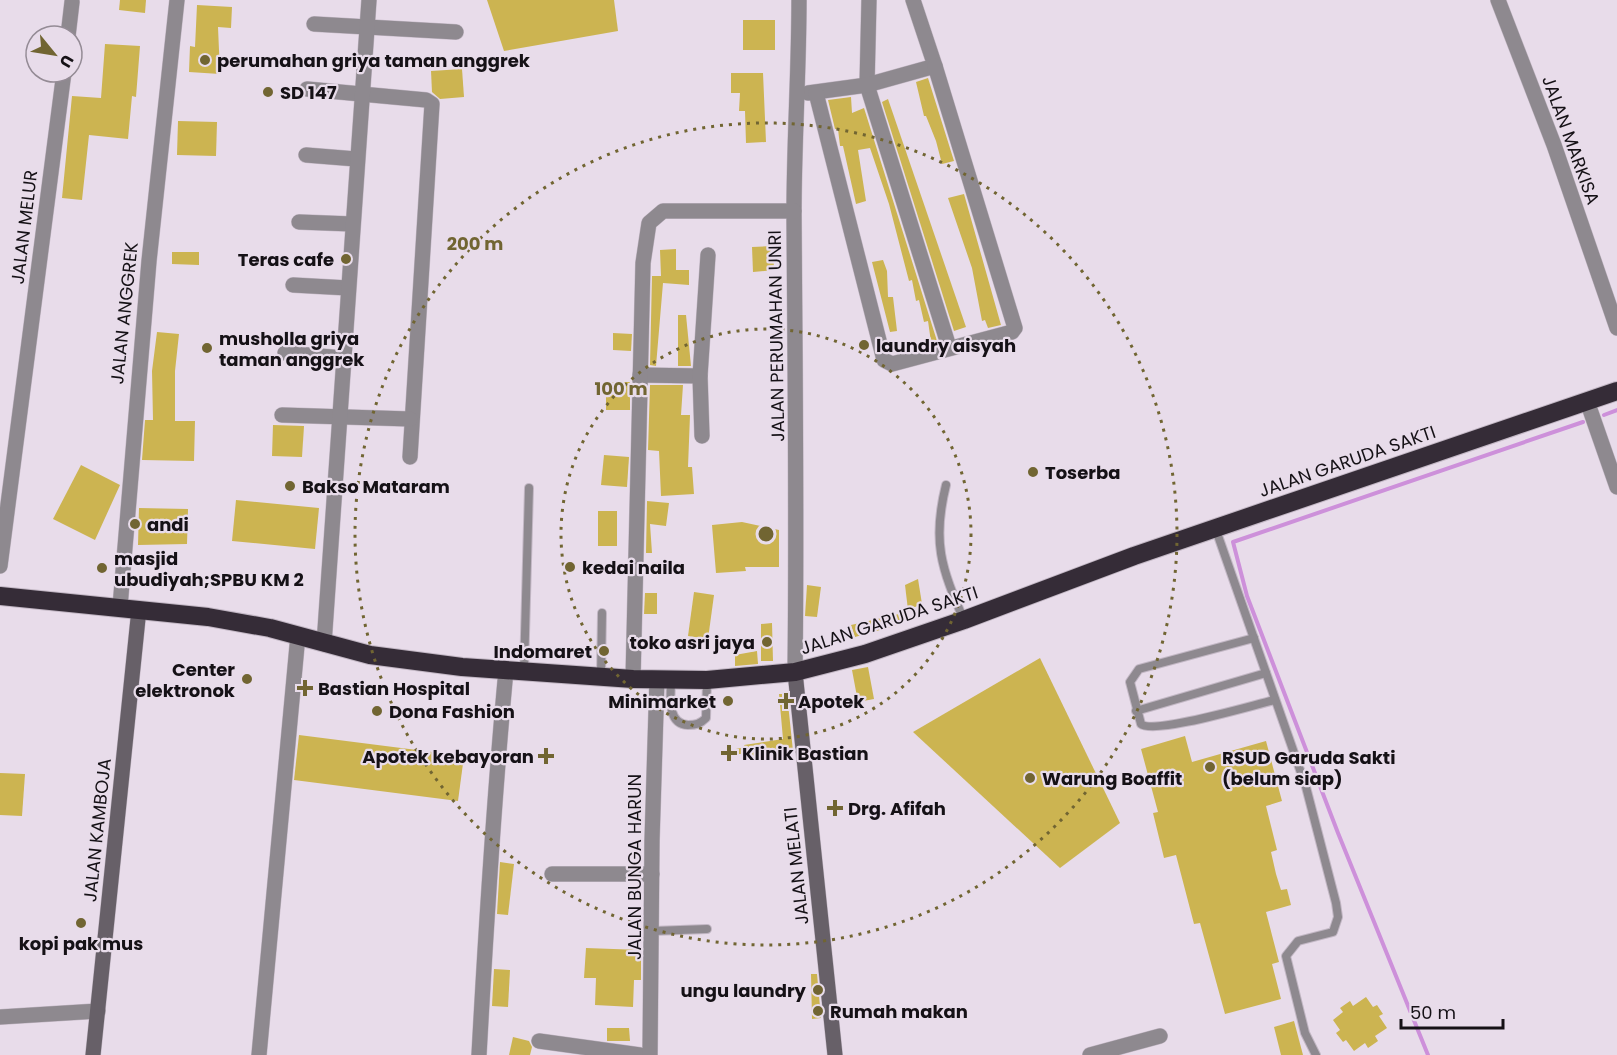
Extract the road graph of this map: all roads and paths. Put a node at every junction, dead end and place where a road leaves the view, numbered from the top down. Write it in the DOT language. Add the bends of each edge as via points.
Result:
graph roads {
  1 [pos="177,0"];
  2 [pos="369,0"];
  3 [pos="799,0"];
  4 [pos="869,0"];
  5 [pos="913,0"];
  6 [pos="1498,0"];
  7 [pos="72,2"];
  8 [pos="69,24"];
  9 [pos="314,24"];
  10 [pos="366,27"];
  11 [pos="456,32"];
  12 [pos="935,66"];
  13 [pos="62,84"];
  14 [pos="867,85"];
  15 [pos="307,89"];
  16 [pos="361,92"];
  17 [pos="816,93"];
  18 [pos="799,95"];
  19 [pos="306,155"];
  20 [pos="356,159"];
  21 [pos="794,211"];
  22 [pos="299,222"];
  23 [pos="352,224"];
  24 [pos="708,255"];
  25 [pos="293,285"];
  26 [pos="348,288"];
  27 [pos="1617,328"];
  28 [pos="949,347"];
  29 [pos="285,353"];
  30 [pos="343,358"];
  31 [pos="640,375"];
  32 [pos="700,376"];
  33 [pos="1617,391"];
  34 [pos="1587,401"];
  35 [pos="282,415"];
  36 [pos="340,416"];
  37 [pos="410,419"];
  38 [pos="702,436"];
  39 [pos="410,457"];
  40 [pos="946,484"];
  41 [pos="1617,487"];
  42 [pos="529,488"];
  43 [pos="1216,530"];
  44 [pos="0,566"];
  45 [pos="0,596"];
  46 [pos="120,607"];
  47 [pos="139,609"];
  48 [pos="602,613"];
  49 [pos="963,620"];
  50 [pos="298,635"];
  51 [pos="1254,638"];
  52 [pos="324,644"];
  53 [pos="506,670"];
  54 [pos="524,671"];
  55 [pos="795,672"];
  56 [pos="1266,673"];
  57 [pos="601,676"];
  58 [pos="633,679"];
  59 [pos="664,679"];
  60 [pos="707,680"];
  61 [pos="1275,700"];
  62 [pos="1136,711"];
  63 [pos="552,874"];
  64 [pos="652,874"];
  65 [pos="707,929"];
  66 [pos="653,931"];
  67 [pos="98,1011"];
  68 [pos="0,1017"];
  69 [pos="1160,1036"];
  70 [pos="539,1041"];
  71 [pos="93,1055"];
  72 [pos="259,1055"];
  73 [pos="479,1055"];
  74 [pos="640,1055"];
  75 [pos="650,1055"];
  76 [pos="835,1055"];
  77 [pos="1090,1055"];
  78 [pos="1316,1055"];
  1 -- 46 [label="street, JALAN ANGGREK" via="149,261"];
  2 -- 10 [label="street"];
  3 -- 18 [label="street, JALAN PERUMAHAN UNRI"];
  4 -- 14 [label="street"];
  5 -- 12 [label="street"];
  6 -- 27 [label="street, JALAN MARKISA" via="1554,145"];
  7 -- 8 [label="street"];
  9 -- 10 [label="street"];
  10 -- 11 [label="street"];
  10 -- 16 [label="street"];
  12 -- 14 [label="street"];
  12 -- 28 [label="street" via="1015,328 1012,332"];
  13 -- 44 [label="street, JALAN MELUR"];
  14 -- 17 [label="street"];
  14 -- 28 [label="street"];
  15 -- 16 [label="street"];
  16 -- 20 [label="street"];
  16 -- 37 [label="street" via="432,104"];
  17 -- 18 [label="street"];
  17 -- 28 [label="street" via="884,360 892,364"];
  18 -- 21 [label="street, JALAN PERUMAHAN UNRI"];
  19 -- 20 [label="street"];
  20 -- 23 [label="street"];
  21 -- 31 [label="street" via="663,210 654,216 649,224 643,263"];
  21 -- 55 [label="street, JALAN PERUMAHAN UNRI"];
  22 -- 23 [label="street"];
  23 -- 26 [label="street"];
  24 -- 32 [label="street"];
  25 -- 26 [label="street"];
  26 -- 30 [label="street"];
  29 -- 30 [label="street"];
  30 -- 36 [label="street"];
  31 -- 32 [label="street"];
  31 -- 58 [label="street"];
  32 -- 38 [label="street"];
  33 -- 34 [label="highway, JALAN GARUDA SAKTI"];
  34 -- 41 [label="street"];
  34 -- 43 [label="highway, JALAN GARUDA SAKTI"];
  35 -- 36 [label="street"];
  36 -- 37 [label="street"];
  36 -- 52 [label="street"];
  37 -- 39 [label="street"];
  40 -- 49 [label="lane" via="939,511 938,543"];
  42 -- 54 [label="lane"];
  43 -- 49 [label="highway, JALAN GARUDA SAKTI" via="1103,567"];
  43 -- 51 [label="lane"];
  45 -- 46 [label="highway, JALAN GARUDA SAKTI"];
  46 -- 47 [label="highway, JALAN GARUDA SAKTI"];
  47 -- 50 [label="highway, JALAN GARUDA SAKTI" via="228,620"];
  47 -- 67 [label="street, JALAN KAMBOJA"];
  48 -- 57 [label="lane"];
  49 -- 55 [label="highway, JALAN GARUDA SAKTI" via="865,654"];
  50 -- 52 [label="highway, JALAN GARUDA SAKTI"];
  50 -- 72 [label="street"];
  51 -- 56 [label="lane"];
  51 -- 62 [label="lane" via="1139,669 1130,682"];
  52 -- 53 [label="highway, JALAN GARUDA SAKTI" via="396,660"];
  53 -- 54 [label="highway, JALAN GARUDA SAKTI"];
  53 -- 73 [label="street" via="489,862"];
  54 -- 57 [label="highway, JALAN GARUDA SAKTI"];
  55 -- 60 [label="highway, JALAN GARUDA SAKTI"];
  55 -- 76 [label="street, JALAN MELATI"];
  56 -- 61 [label="lane"];
  56 -- 62 [label="lane"];
  57 -- 58 [label="highway, JALAN GARUDA SAKTI"];
  58 -- 59 [label="highway, JALAN GARUDA SAKTI"];
  59 -- 60 [label="highway, JALAN GARUDA SAKTI"];
  59 -- 60 [label="lane" via="674,718 691,725 706,718"];
  59 -- 64 [label="street, JALAN BUNGA HARUN"];
  61 -- 62 [label="lane" via="1149,729 1141,724"];
  61 -- 78 [label="lane" via="1306,787 1338,911 1332,933 1298,941 1286,956 1305,1033"];
  63 -- 64 [label="street"];
  64 -- 66 [label="street, JALAN BUNGA HARUN"];
  65 -- 66 [label="lane"];
  66 -- 75 [label="street, JALAN BUNGA HARUN"];
  67 -- 68 [label="street"];
  67 -- 71 [label="street, JALAN KAMBOJA"];
  69 -- 77 [label="street"];
  70 -- 74 [label="street"];
}
